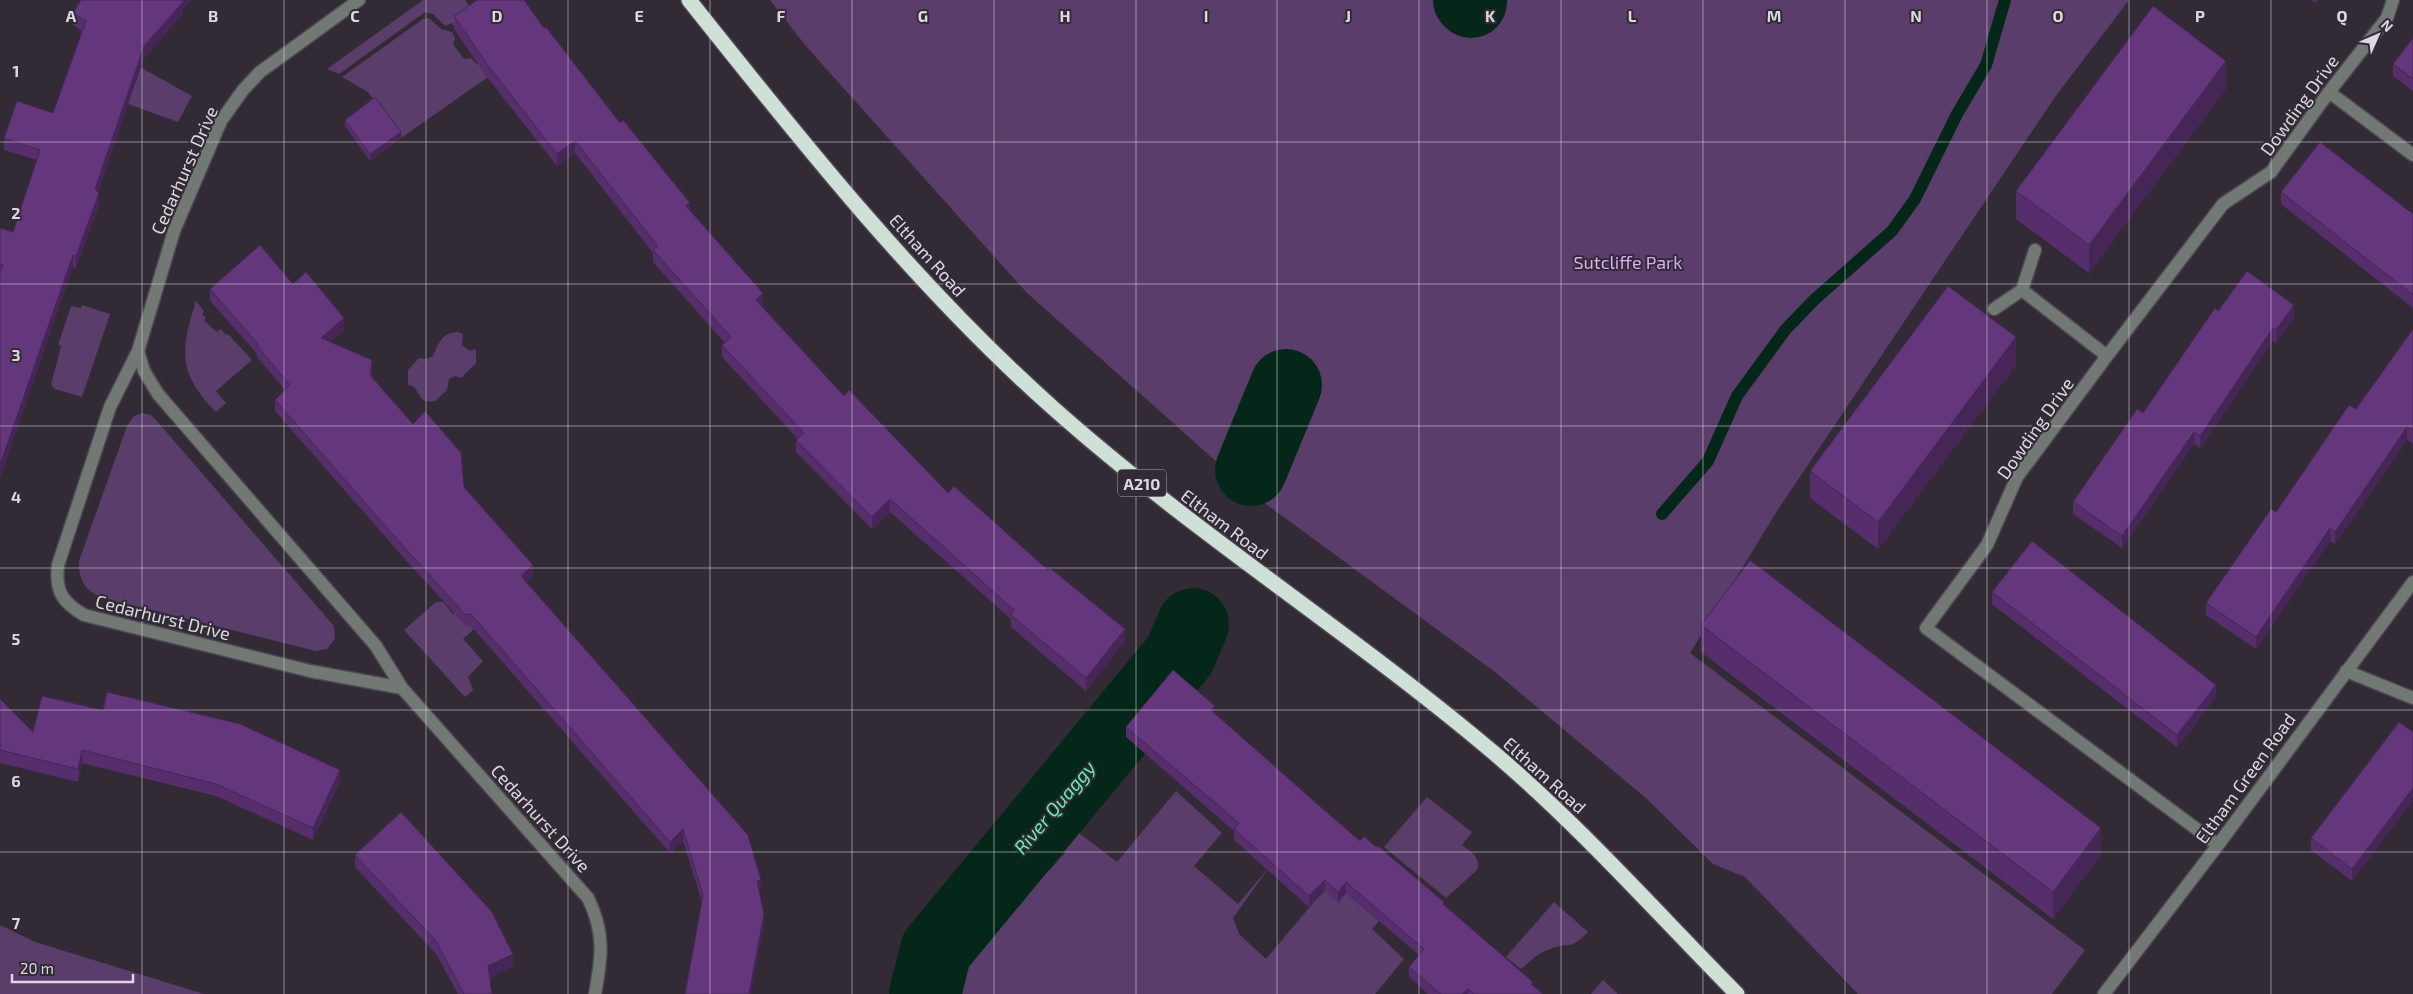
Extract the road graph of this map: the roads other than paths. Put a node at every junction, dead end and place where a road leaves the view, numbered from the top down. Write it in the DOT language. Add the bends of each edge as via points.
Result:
graph roads {
  1 [pos="359,0"];
  2 [pos="690,0"];
  3 [pos="2393,0"];
  4 [pos="2329,92"];
  5 [pos="2413,155"];
  6 [pos="2035,250"];
  7 [pos="2022,290"];
  8 [pos="1994,309"];
  9 [pos="138,351"];
  10 [pos="2107,356"];
  11 [pos="2413,582"];
  12 [pos="2346,671"];
  13 [pos="402,688"];
  14 [pos="2413,698"];
  15 [pos="2218,845"];
  16 [pos="595,994"];
  17 [pos="1737,994"];
  18 [pos="2104,994"];
  1 -- 9 [label="street, Cedarhurst Drive" via="260,72 221,121 174,231"];
  2 -- 17 [label="highway, Eltham Road / A210" via="851,197 958,316 1051,406 1156,495 1494,753 1578,831"];
  3 -- 4 [label="street, Dowding Drive" via="2388,18"];
  4 -- 5 [label="street"];
  4 -- 10 [label="street, Dowding Drive" via="2272,172 2223,204"];
  6 -- 7 [label="street"];
  7 -- 8 [label="street"];
  7 -- 10 [label="street"];
  9 -- 13 [label="street, Cedarhurst Drive" via="144,371 158,394 376,646"];
  9 -- 13 [label="street, Cedarhurst Drive" via="110,407 58,565 56,580 64,599 84,615 319,673"];
  10 -- 15 [label="street, Dowding Drive" via="2018,477 1987,545 1926,628"];
  11 -- 12 [label="street, Eltham Green Road"];
  12 -- 14 [label="street"];
  12 -- 15 [label="street, Eltham Green Road"];
  13 -- 16 [label="street, Cedarhurst Drive" via="588,898 598,918 602,941"];
  15 -- 18 [label="street, Eltham Green Road"];
}
